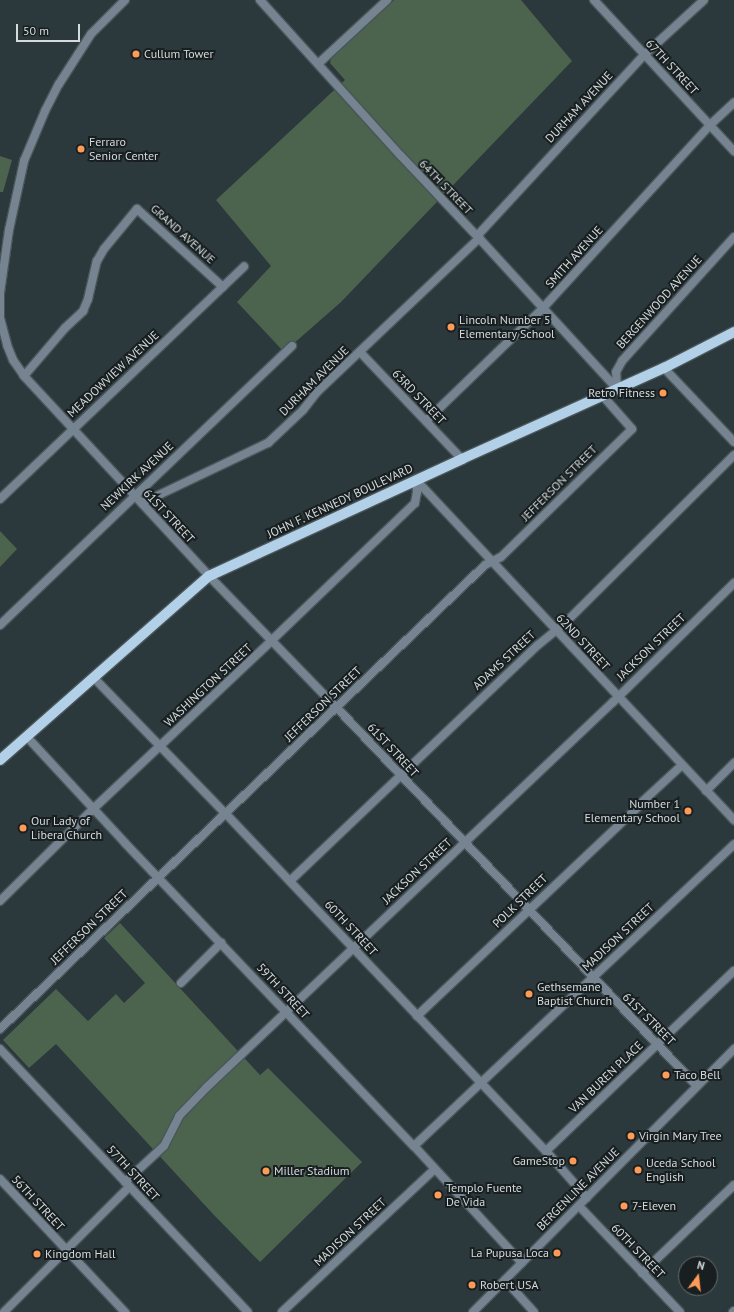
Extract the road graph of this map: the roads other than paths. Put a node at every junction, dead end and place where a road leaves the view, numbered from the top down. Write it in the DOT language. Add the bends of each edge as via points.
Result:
graph roads {
  1 [pos="125,0"];
  2 [pos="260,0"];
  3 [pos="387,0"];
  4 [pos="594,0"];
  5 [pos="704,0"];
  6 [pos="644,55"];
  7 [pos="319,63"];
  8 [pos="734,103"];
  9 [pos="710,126"];
  10 [pos="734,151"];
  11 [pos="734,236"];
  12 [pos="478,237"];
  13 [pos="244,266"];
  14 [pos="223,287"];
  15 [pos="544,308"];
  16 [pos="0,317"];
  17 [pos="734,332"];
  18 [pos="292,346"];
  19 [pos="360,352"];
  20 [pos="664,368"];
  21 [pos="24,376"];
  22 [pos="616,389"];
  23 [pos="602,395"];
  24 [pos="426,421"];
  25 [pos="72,429"];
  26 [pos="734,442"];
  27 [pos="734,455"];
  28 [pos="462,459"];
  29 [pos="416,480"];
  30 [pos="134,496"];
  31 [pos="0,499"];
  32 [pos="142,503"];
  33 [pos="492,562"];
  34 [pos="209,576"];
  35 [pos="734,583"];
  36 [pos="0,625"];
  37 [pos="555,629"];
  38 [pos="271,642"];
  39 [pos="94,678"];
  40 [pos="618,696"];
  41 [pos="337,708"];
  42 [pos="27,737"];
  43 [pos="161,746"];
  44 [pos="0,760"];
  45 [pos="734,763"];
  46 [pos="682,765"];
  47 [pos="400,774"];
  48 [pos="706,791"];
  49 [pos="93,809"];
  50 [pos="225,813"];
  51 [pos="734,820"];
  52 [pos="465,843"];
  53 [pos="734,844"];
  54 [pos="158,877"];
  55 [pos="290,881"];
  56 [pos="0,902"];
  57 [pos="528,910"];
  58 [pos="221,944"];
  59 [pos="353,948"];
  60 [pos="734,971"];
  61 [pos="592,978"];
  62 [pos="181,983"];
  63 [pos="286,1012"];
  64 [pos="417,1016"];
  65 [pos="0,1029"];
  66 [pos="658,1045"];
  67 [pos="0,1049"];
  68 [pos="734,1049"];
  69 [pos="480,1083"];
  70 [pos="697,1086"];
  71 [pos="414,1146"];
  72 [pos="546,1151"];
  73 [pos="435,1169"];
  74 [pos="0,1179"];
  75 [pos="127,1185"];
  76 [pos="734,1185"];
  77 [pos="587,1198"];
  78 [pos="579,1206"];
  79 [pos="66,1250"];
  80 [pos="522,1263"];
  81 [pos="642,1273"];
  82 [pos="505,1280"];
  83 [pos="4,1312"];
  84 [pos="125,1312"];
  85 [pos="248,1312"];
  86 [pos="282,1312"];
  87 [pos="473,1312"];
  88 [pos="534,1312"];
  89 [pos="680,1312"];
  1 -- 16 [label="street, 61ST STREET" via="91,34 59,84 24,161 9,230 0,293"];
  2 -- 7 [label="street, 64TH STREET"];
  3 -- 7 [label="street"];
  4 -- 6 [label="street, 67TH STREET"];
  5 -- 6 [label="street, DURHAM AVENUE"];
  6 -- 9 [label="street, 67TH STREET"];
  6 -- 12 [label="street, DURHAM AVENUE"];
  7 -- 12 [label="street, 64TH STREET" via="400,156"];
  8 -- 9 [label="street, SMITH AVENUE"];
  9 -- 10 [label="street, 67TH STREET"];
  9 -- 15 [label="street, SMITH AVENUE"];
  11 -- 22 [label="street, BERGENWOOD AVENUE" via="622,361 616,372"];
  12 -- 15 [label="street, 64TH STREET"];
  12 -- 19 [label="street, DURHAM AVENUE"];
  13 -- 14 [label="street, MEADOWVIEW AVENUE"];
  14 -- 21 [label="street, GRAND AVENUE" via="137,209 97,261 83,310"];
  14 -- 25 [label="street, MEADOWVIEW AVENUE"];
  15 -- 22 [label="street, 64TH STREET"];
  15 -- 24 [label="street, SMITH AVENUE"];
  16 -- 21 [label="street, 61ST STREET" via="10,352"];
  17 -- 20 [label="main road, JOHN F. KENNEDY BOULEVARD"];
  18 -- 30 [label="street, NEWKIRK AVENUE"];
  19 -- 24 [label="street, 63RD STREET"];
  19 -- 32 [label="street, DURHAM AVENUE" via="268,443"];
  20 -- 22 [label="main road, JOHN F. KENNEDY BOULEVARD"];
  20 -- 26 [label="street"];
  21 -- 25 [label="street, 61ST STREET"];
  22 -- 23 [label="main road, JOHN F. KENNEDY BOULEVARD"];
  23 -- 28 [label="main road, JOHN F. KENNEDY BOULEVARD"];
  23 -- 33 [label="street, JEFFERSON STREET" via="632,429 501,558"];
  24 -- 28 [label="street, 63RD STREET"];
  25 -- 30 [label="street, 61ST STREET"];
  25 -- 31 [label="street, MEADOWVIEW AVENUE"];
  27 -- 37 [label="street, ADAMS STREET" via="564,624"];
  28 -- 29 [label="main road, JOHN F. KENNEDY BOULEVARD"];
  29 -- 33 [label="street, 62ND STREET"];
  29 -- 34 [label="main road, JOHN F. KENNEDY BOULEVARD"];
  29 -- 38 [label="street, WASHINGTON STREET" via="415,503"];
  30 -- 32 [label="street, 61ST STREET"];
  30 -- 36 [label="street, NEWKIRK AVENUE"];
  32 -- 34 [label="street, 61ST STREET"];
  33 -- 37 [label="street, 62ND STREET"];
  33 -- 41 [label="street, JEFFERSON STREET" via="485,565"];
  34 -- 38 [label="street, 61ST STREET"];
  34 -- 39 [label="main road, JOHN F. KENNEDY BOULEVARD"];
  35 -- 40 [label="street, JACKSON STREET"];
  37 -- 40 [label="street, 62ND STREET"];
  37 -- 47 [label="street, ADAMS STREET"];
  38 -- 41 [label="street, 61ST STREET"];
  38 -- 43 [label="street, WASHINGTON STREET"];
  39 -- 42 [label="main road, JOHN F. KENNEDY BOULEVARD"];
  39 -- 43 [label="street, 60TH STREET"];
  40 -- 46 [label="street, 62ND STREET"];
  40 -- 52 [label="street, JACKSON STREET"];
  41 -- 47 [label="street, 61ST STREET"];
  41 -- 50 [label="street, JEFFERSON STREET"];
  42 -- 44 [label="main road, JOHN F. KENNEDY BOULEVARD"];
  42 -- 49 [label="street, 59TH STREET"];
  43 -- 49 [label="street, WASHINGTON STREET"];
  43 -- 50 [label="street, 60TH STREET"];
  45 -- 48 [label="street"];
  46 -- 48 [label="street, 62ND STREET"];
  46 -- 57 [label="street, POLK STREET"];
  47 -- 52 [label="street, 61ST STREET"];
  47 -- 55 [label="street, ADAMS STREET"];
  48 -- 51 [label="street, 62ND STREET"];
  49 -- 54 [label="street, 59TH STREET"];
  49 -- 56 [label="street, WASHINGTON STREET"];
  50 -- 54 [label="street, JEFFERSON STREET"];
  50 -- 55 [label="street, 60TH STREET"];
  52 -- 57 [label="street, 61ST STREET"];
  52 -- 59 [label="street, JACKSON STREET"];
  53 -- 61 [label="street, MADISON STREET"];
  54 -- 58 [label="street, 59TH STREET"];
  54 -- 65 [label="street, JEFFERSON STREET"];
  55 -- 59 [label="street, 60TH STREET"];
  57 -- 61 [label="street, 61ST STREET"];
  57 -- 64 [label="street, POLK STREET"];
  58 -- 62 [label="street"];
  58 -- 63 [label="street, 59TH STREET"];
  59 -- 63 [label="street, JACKSON STREET"];
  59 -- 64 [label="street, 60TH STREET"];
  60 -- 66 [label="street, VAN BUREN PLACE"];
  61 -- 66 [label="street, 61ST STREET"];
  61 -- 69 [label="street, MADISON STREET"];
  63 -- 71 [label="street, 59TH STREET"];
  63 -- 75 [label="street, JACKSON STREET" via="179,1116 164,1146"];
  64 -- 69 [label="street, 60TH STREET"];
  66 -- 70 [label="street, 61ST STREET"];
  66 -- 72 [label="street, VAN BUREN PLACE"];
  67 -- 75 [label="street, 57TH STREET"];
  68 -- 70 [label="street, BERGENLINE AVENUE"];
  69 -- 71 [label="street, MADISON STREET"];
  69 -- 72 [label="street, 60TH STREET"];
  70 -- 77 [label="street, BERGENLINE AVENUE"];
  71 -- 73 [label="street, 59TH STREET"];
  72 -- 77 [label="street, 60TH STREET"];
  73 -- 80 [label="street, 59TH STREET"];
  73 -- 86 [label="street, MADISON STREET"];
  74 -- 79 [label="street, 56TH STREET"];
  75 -- 79 [label="street, JACKSON STREET"];
  75 -- 85 [label="street, 57TH STREET"];
  76 -- 81 [label="street"];
  77 -- 78 [label="street, BERGENLINE AVENUE"];
  78 -- 80 [label="street, BERGENLINE AVENUE"];
  78 -- 81 [label="street, 60TH STREET"];
  79 -- 83 [label="street, JACKSON STREET"];
  79 -- 84 [label="street, 56TH STREET"];
  80 -- 82 [label="street, BERGENLINE AVENUE"];
  81 -- 89 [label="street, 60TH STREET"];
  82 -- 87 [label="street, BERGENLINE AVENUE"];
  82 -- 88 [label="street"];
}
